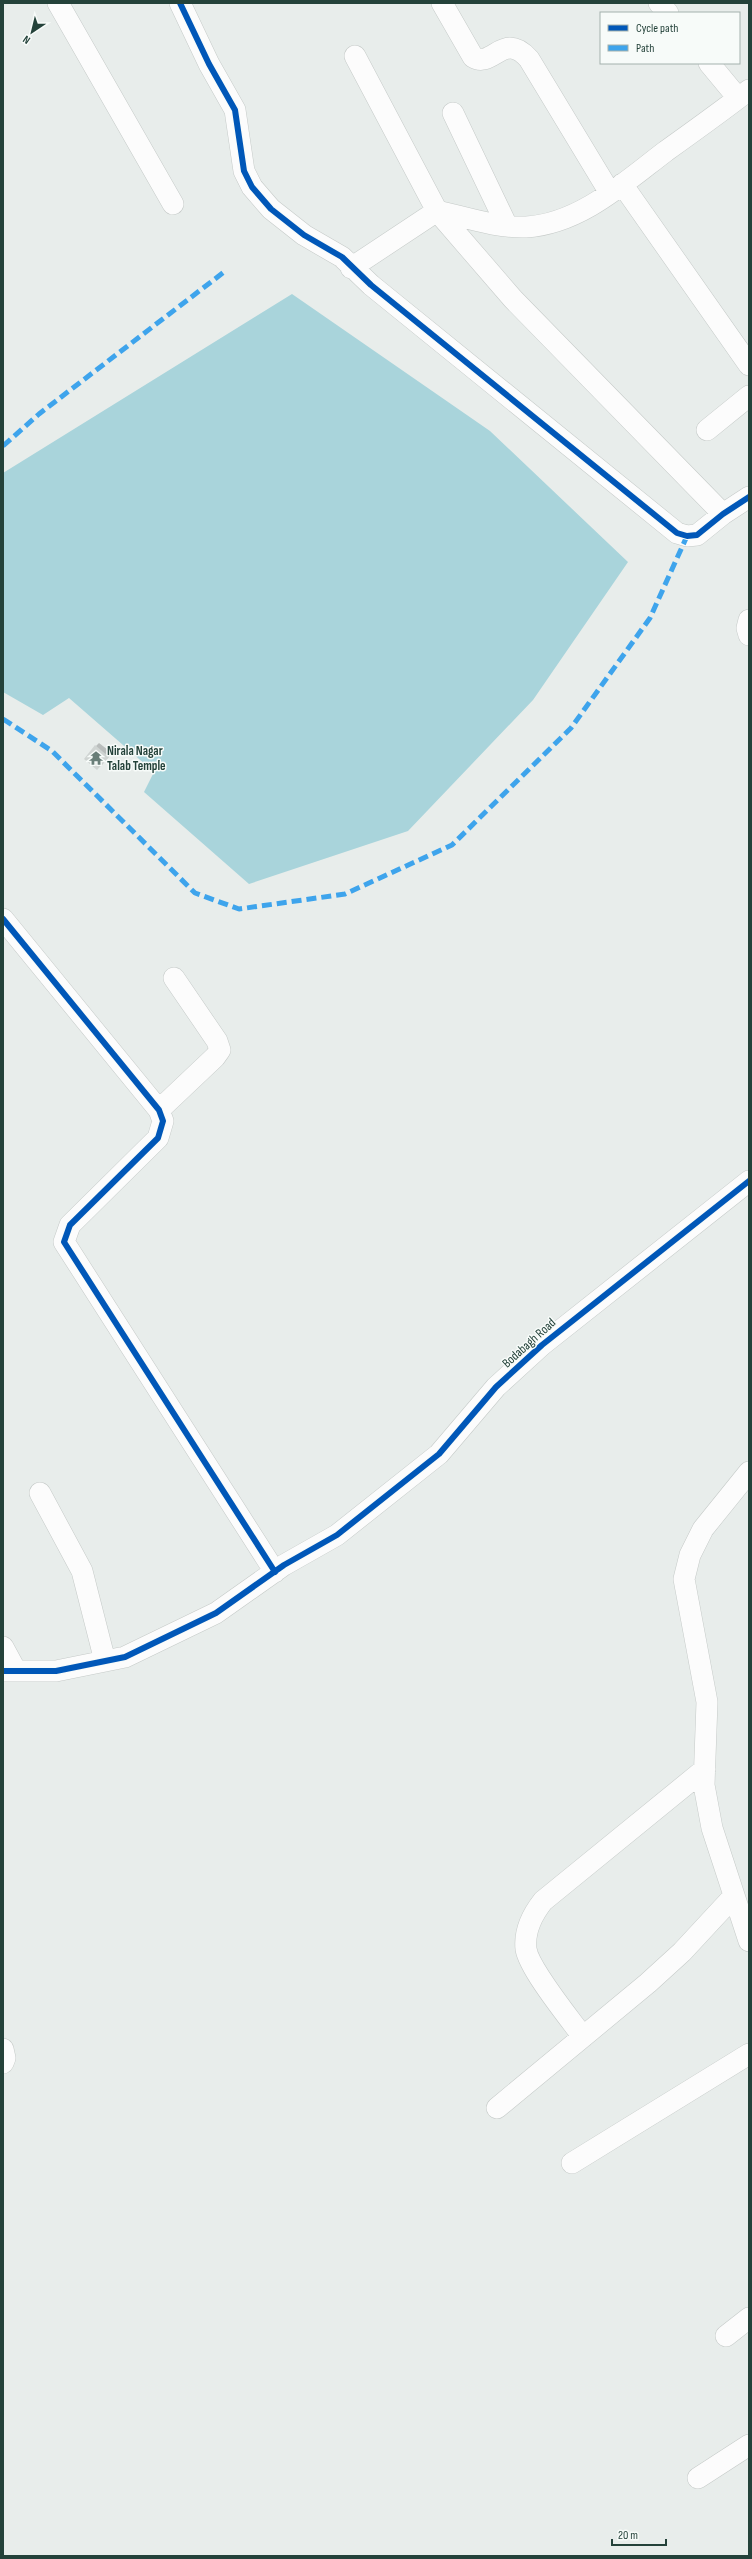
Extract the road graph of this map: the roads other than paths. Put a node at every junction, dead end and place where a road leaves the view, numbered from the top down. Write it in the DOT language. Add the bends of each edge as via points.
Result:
graph roads {
  1 [pos="58,3"];
  2 [pos="180,3"];
  3 [pos="442,3"];
  4 [pos="660,3"];
  5 [pos="667,12"];
  6 [pos="355,56"];
  7 [pos="710,64"];
  8 [pos="744,94"];
  9 [pos="453,113"];
  10 [pos="616,189"];
  11 [pos="174,204"];
  12 [pos="437,211"];
  13 [pos="507,226"];
  14 [pos="351,268"];
  15 [pos="749,365"];
  16 [pos="749,396"];
  17 [pos="707,430"];
  18 [pos="748,501"];
  19 [pos="723,514"];
  20 [pos="749,620"];
  21 [pos="749,635"];
  22 [pos="3,919"];
  23 [pos="174,978"];
  24 [pos="159,1110"];
  25 [pos="749,1180"];
  26 [pos="749,1472"];
  27 [pos="40,1493"];
  28 [pos="280,1568"];
  29 [pos="3,1647"];
  30 [pos="105,1661"];
  31 [pos="9,1671"];
  32 [pos="705,1769"];
  33 [pos="733,1897"];
  34 [pos="749,1941"];
  35 [pos="583,2037"];
  36 [pos="3,2049"];
  37 [pos="749,2054"];
  38 [pos="3,2063"];
  39 [pos="497,2108"];
  40 [pos="572,2163"];
  41 [pos="749,2318"];
  42 [pos="726,2336"];
  43 [pos="749,2446"];
  44 [pos="698,2478"];
  1 -- 11 [label="street"];
  2 -- 14 [label="street" via="209,64 235,110 244,171 252,187 271,208 304,235 342,257"];
  3 -- 10 [label="street" via="473,57 480,60 510,47 518,48 529,59"];
  4 -- 5 [label="street"];
  6 -- 12 [label="street"];
  7 -- 8 [label="street"];
  8 -- 10 [label="street"];
  9 -- 13 [label="street"];
  10 -- 13 [label="street" via="575,214 547,224"];
  10 -- 15 [label="street"];
  12 -- 13 [label="street"];
  12 -- 14 [label="street"];
  12 -- 19 [label="street" via="513,299"];
  14 -- 19 [label="street" via="677,533 697,535"];
  16 -- 17 [label="street"];
  18 -- 19 [label="street"];
  20 -- 21 [label="street"];
  22 -- 24 [label="street"];
  23 -- 24 [label="street" via="217,1041 220,1050"];
  24 -- 28 [label="street" via="163,1121 158,1138 70,1225 64,1242"];
  25 -- 28 [label="street, Bodabagh Road" via="542,1345 496,1387 439,1454 337,1535"];
  26 -- 32 [label="street" via="703,1529 690,1555 684,1579 707,1702"];
  27 -- 30 [label="street" via="82,1571"];
  28 -- 30 [label="street, Bodabagh Road" via="216,1613 125,1657"];
  29 -- 31 [label="street"];
  30 -- 31 [label="street, Bodabagh Road" via="56,1671"];
  32 -- 33 [label="street" via="704,1785 712,1828"];
  32 -- 35 [label="street" via="542,1901 532,1915 526,1934 526,1950 536,1969"];
  33 -- 34 [label="street"];
  33 -- 35 [label="street" via="682,1952"];
  35 -- 39 [label="street"];
  36 -- 38 [label="street"];
  37 -- 40 [label="street"];
  41 -- 42 [label="street"];
  43 -- 44 [label="street"];
}
